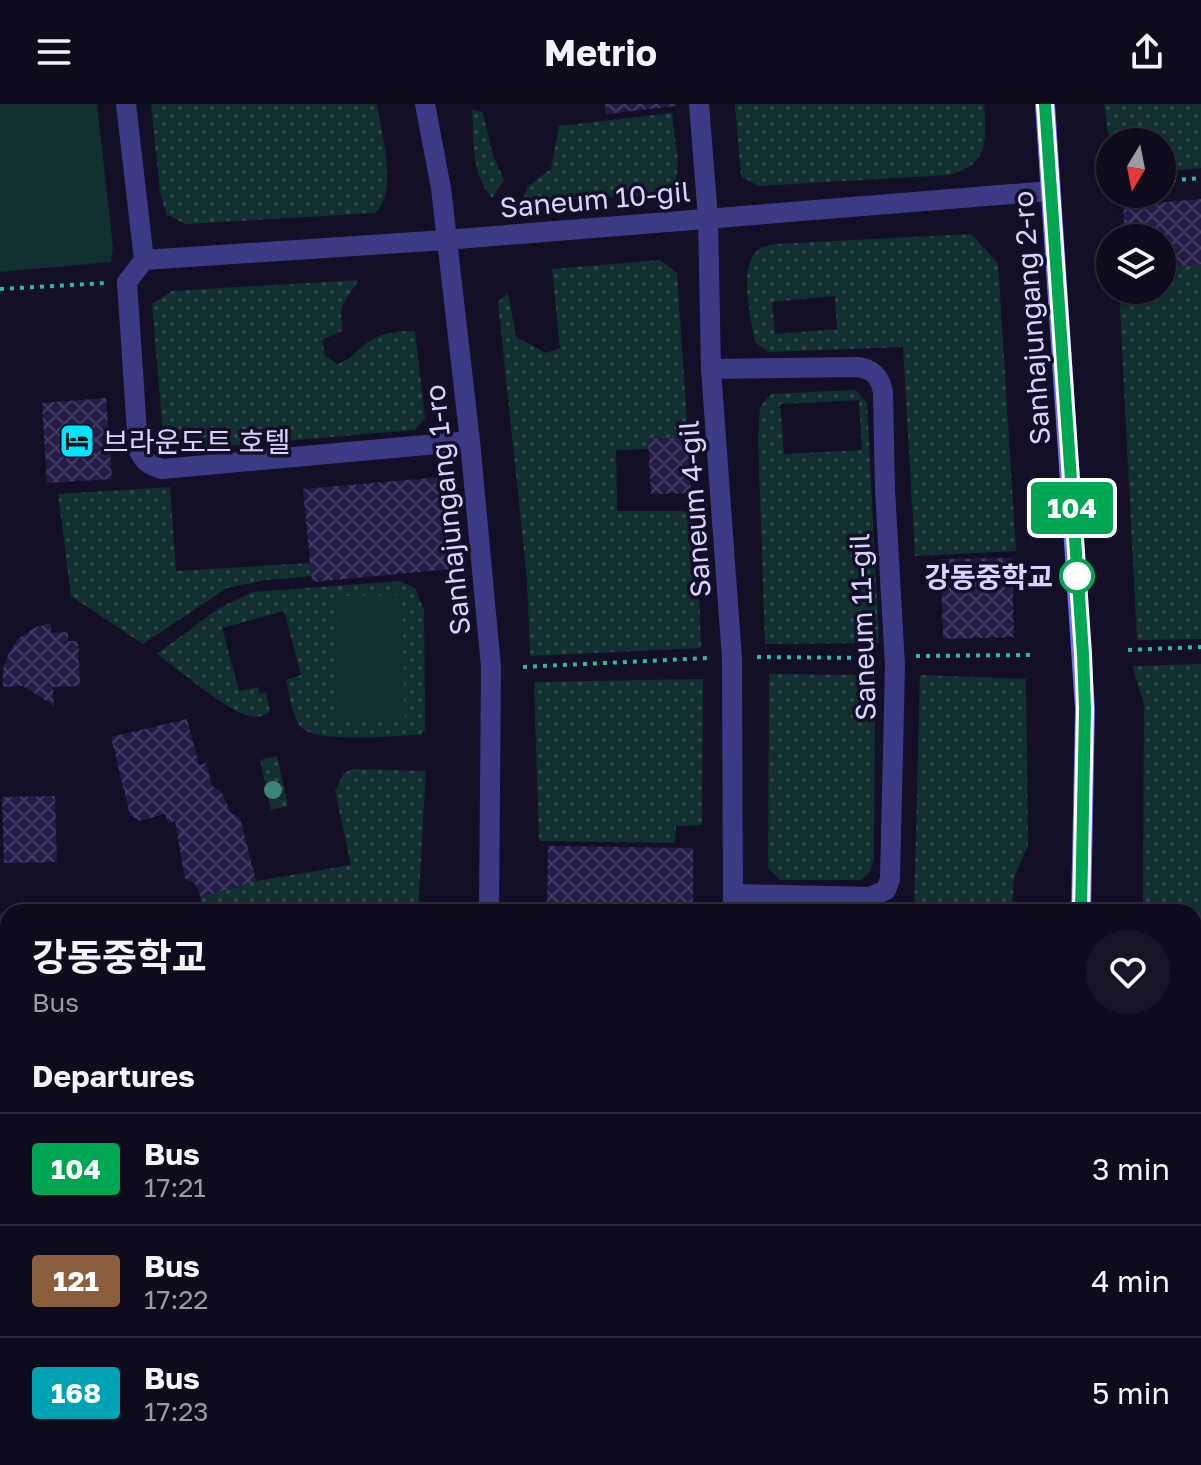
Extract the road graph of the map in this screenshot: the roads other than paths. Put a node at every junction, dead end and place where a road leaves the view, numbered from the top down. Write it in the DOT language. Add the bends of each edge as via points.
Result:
graph roads {
  1 [pos="126,104"];
  2 [pos="425,104"];
  3 [pos="699,104"];
  4 [pos="1045,104"];
  5 [pos="1050,191"];
  6 [pos="708,218"];
  7 [pos="445,240"];
  8 [pos="144,260"];
  9 [pos="711,369"];
  10 [pos="470,441"];
  11 [pos="733,903"];
  12 [pos="489,904"];
  13 [pos="1081,904"];
  1 -- 8 [label="street"];
  2 -- 7 [label="street, Sanhajungang 1-ro"];
  3 -- 6 [label="street, Saneum 4-gil"];
  4 -- 5 [label="main road, Sanhajungang 2-ro"];
  5 -- 6 [label="street, Saneum 10-gil"];
  5 -- 13 [label="main road, Sanhajungang 2-ro" via="1085,709"];
  6 -- 7 [label="street, Saneum 10-gil"];
  6 -- 9 [label="street, Saneum 4-gil"];
  7 -- 8 [label="street, Saneum 10-gil"];
  7 -- 10 [label="street, Sanhajungang 1-ro"];
  8 -- 10 [label="street" via="127,282 137,442 149,464 162,469"];
  9 -- 11 [label="street, Saneum 4-gil" via="732,659"];
  9 -- 11 [label="street, Saneum 11-gil" via="858,367 879,379 895,665 886,890 870,897"];
  10 -- 12 [label="street, Sanhajungang 1-ro" via="491,667"];
}
